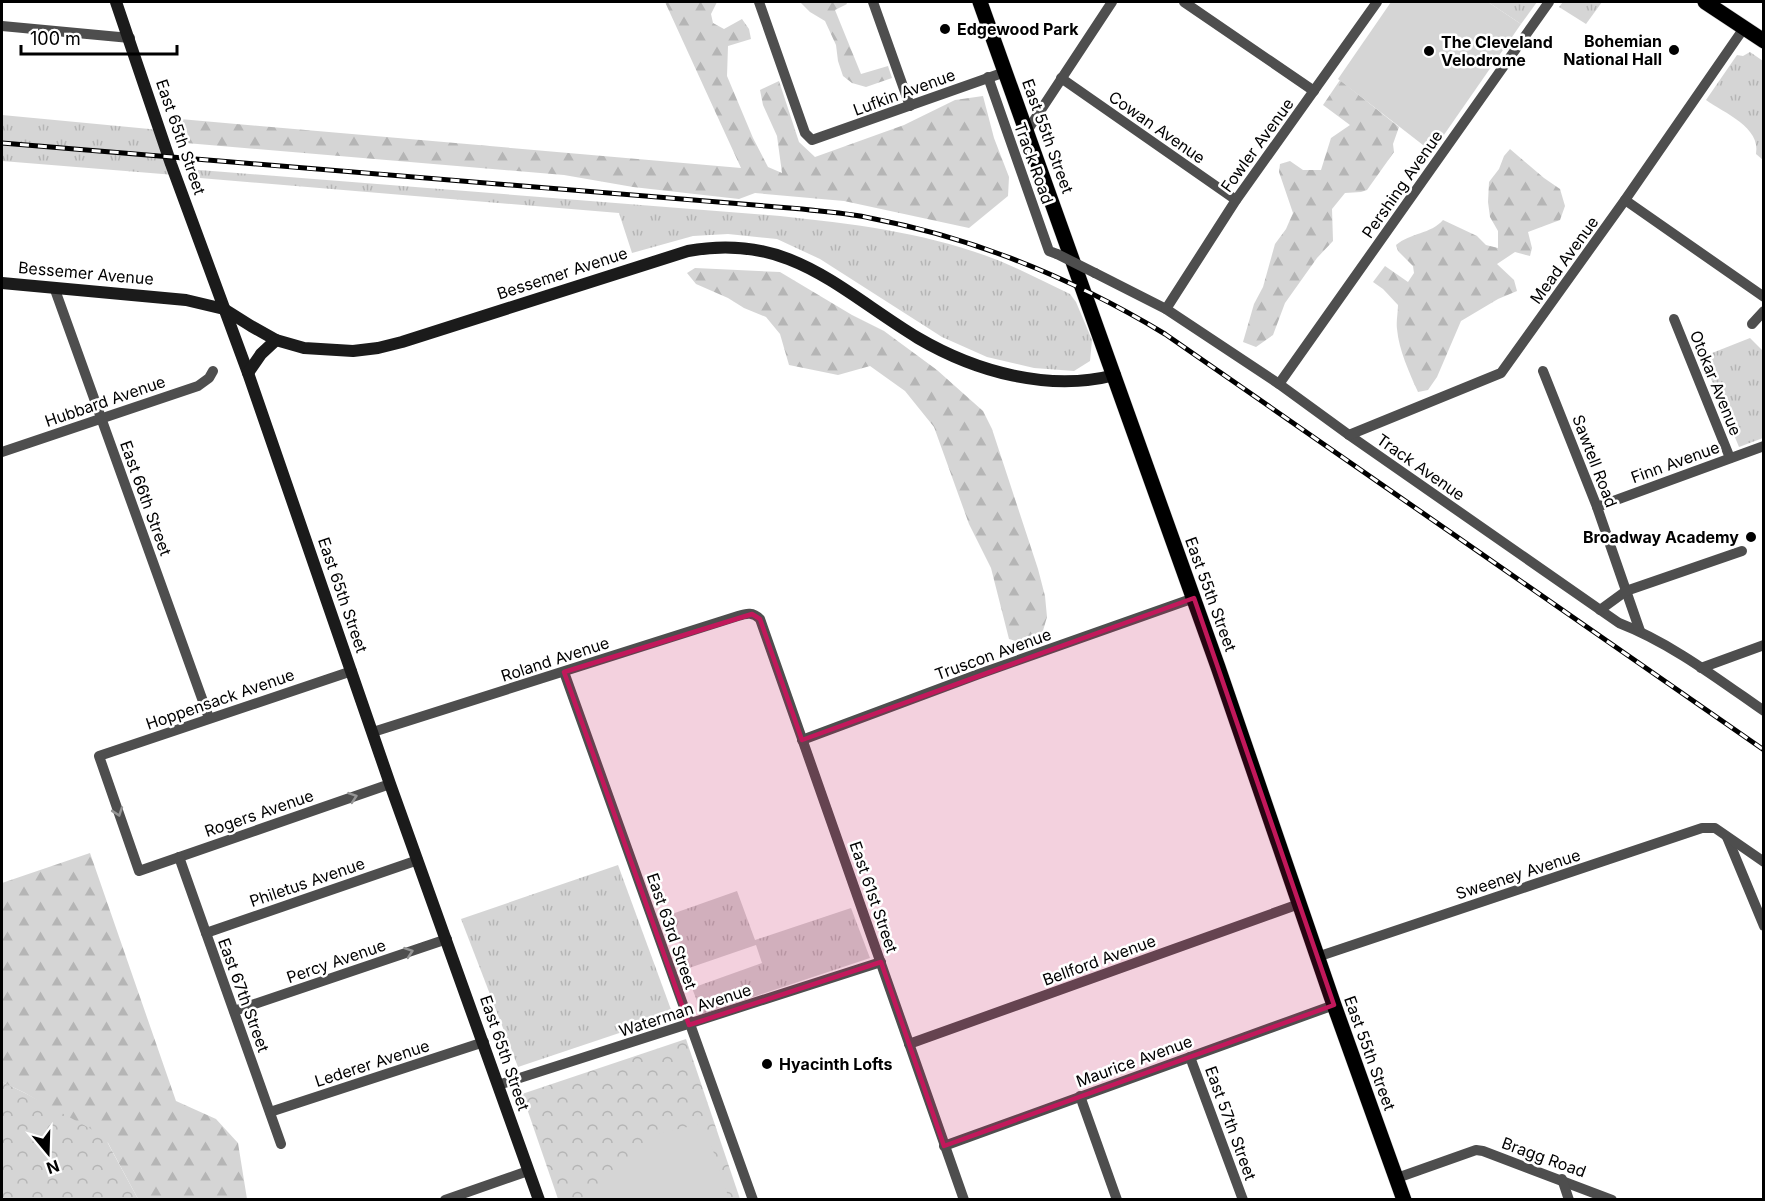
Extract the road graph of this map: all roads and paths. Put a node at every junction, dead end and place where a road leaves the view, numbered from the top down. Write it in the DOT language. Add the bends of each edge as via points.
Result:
graph roads {
  1 [pos="116,2"];
  2 [pos="759,2"];
  3 [pos="873,2"];
  4 [pos="980,2"];
  5 [pos="1112,2"];
  6 [pos="1184,2"];
  7 [pos="1377,2"];
  8 [pos="1549,2"];
  9 [pos="1705,2"];
  10 [pos="2,26"];
  11 [pos="1743,28"];
  12 [pos="130,38"];
  13 [pos="1764,41"];
  14 [pos="1005,72"];
  15 [pos="988,77"];
  16 [pos="1061,78"];
  17 [pos="1314,91"];
  18 [pos="910,106"];
  19 [pos="1027,131"];
  20 [pos="1236,200"];
  21 [pos="1625,200"];
  22 [pos="1057,254"];
  23 [pos="2,283"];
  24 [pos="54,288"];
  25 [pos="1764,297"];
  26 [pos="224,309"];
  27 [pos="1167,309"];
  28 [pos="1764,311"];
  29 [pos="1674,319"];
  30 [pos="1752,324"];
  31 [pos="276,340"];
  32 [pos="213,371"];
  33 [pos="1543,371"];
  34 [pos="248,373"];
  35 [pos="1115,375"];
  36 [pos="1279,384"];
  37 [pos="102,418"];
  38 [pos="1349,435"];
  39 [pos="1764,446"];
  40 [pos="2,452"];
  41 [pos="1730,458"];
  42 [pos="1597,507"];
  43 [pos="1742,551"];
  44 [pos="1626,591"];
  45 [pos="1194,598"];
  46 [pos="1600,610"];
  47 [pos="747,613"];
  48 [pos="1640,631"];
  49 [pos="1764,645"];
  50 [pos="1701,668"];
  51 [pos="352,670"];
  52 [pos="564,672"];
  53 [pos="1764,711"];
  54 [pos="209,718"];
  55 [pos="373,732"];
  56 [pos="802,740"];
  57 [pos="390,784"];
  58 [pos="1727,837"];
  59 [pos="178,857"];
  60 [pos="418,860"];
  61 [pos="1764,862"];
  62 [pos="139,871"];
  63 [pos="1299,904"];
  64 [pos="1764,926"];
  65 [pos="206,933"];
  66 [pos="447,939"];
  67 [pos="1317,957"];
  68 [pos="881,962"];
  69 [pos="1334,1005"];
  70 [pos="234,1011"];
  71 [pos="689,1025"];
  72 [pos="484,1042"];
  73 [pos="909,1044"];
  74 [pos="1190,1057"];
  75 [pos="498,1085"];
  76 [pos="1080,1096"];
  77 [pos="270,1112"];
  78 [pos="281,1144"];
  79 [pos="944,1146"];
  80 [pos="528,1171"];
  81 [pos="1396,1178"];
  82 [pos="1562,1179"];
  83 [pos="445,1200"];
  84 [pos="539,1200"];
  85 [pos="753,1200"];
  86 [pos="964,1200"];
  87 [pos="1117,1200"];
  88 [pos="1243,1200"];
  89 [pos="1404,1200"];
  90 [pos="1569,1200"];
  91 [pos="1612,1200"];
  1 -- 12 [label="street, East 65th Street"];
  2 -- 18 [label="street, Lufkin Avenue" via="806,133 812,140"];
  3 -- 18 [label="street"];
  4 -- 14 [label="main road, East 55th Street"];
  5 -- 16 [label="street"];
  6 -- 17 [label="street"];
  7 -- 17 [label="street, Fowler Avenue"];
  8 -- 36 [label="street, Pershing Avenue"];
  9 -- 11 [label="main road"];
  10 -- 12 [label="street"];
  11 -- 13 [label="main road"];
  11 -- 21 [label="street, Mead Avenue"];
  12 -- 26 [label="street, East 65th Street"];
  14 -- 15 [label="street, Lufkin Avenue"];
  14 -- 19 [label="main road, East 55th Street"];
  15 -- 18 [label="street, Lufkin Avenue"];
  15 -- 22 [label="street, Track Road" via="1050,251"];
  16 -- 19 [label="street"];
  16 -- 20 [label="street, Cowan Avenue"];
  17 -- 20 [label="street, Fowler Avenue"];
  19 -- 35 [label="main road, East 55th Street"];
  20 -- 27 [label="street, Fowler Avenue"];
  21 -- 25 [label="street"];
  21 -- 38 [label="street, Mead Avenue" via="1501,373"];
  22 -- 27 [label="street, Track Avenue, bridge"];
  23 -- 24 [label="street, Bessemer Avenue"];
  24 -- 26 [label="street, Bessemer Avenue" via="166,297"];
  24 -- 37 [label="street, East 66th Street"];
  26 -- 31 [label="street, Bessemer Avenue"];
  26 -- 34 [label="street, East 65th Street"];
  27 -- 36 [label="street, Track Avenue"];
  28 -- 30 [label="street"];
  29 -- 41 [label="street, Otokar Avenue"];
  31 -- 34 [label="street"];
  31 -- 35 [label="street, Bessemer Avenue" via="330,351 378,348 672,255 730,247 779,254 803,263 919,338 983,368 1064,381 1087,382"];
  32 -- 37 [label="street, Hubbard Avenue" via="204,383"];
  33 -- 42 [label="street, Sawtell Road"];
  34 -- 51 [label="street, East 65th Street"];
  35 -- 45 [label="main road, East 55th Street"];
  36 -- 38 [label="street, Track Avenue"];
  37 -- 40 [label="street, Hubbard Avenue"];
  37 -- 54 [label="street, East 66th Street"];
  38 -- 46 [label="street, Track Avenue"];
  39 -- 41 [label="street, Finn Avenue"];
  41 -- 42 [label="street, Finn Avenue"];
  42 -- 44 [label="street, Sawtell Road"];
  43 -- 44 [label="street"];
  44 -- 46 [label="street"];
  44 -- 48 [label="street, Sawtell Road"];
  45 -- 56 [label="street, Truscon Avenue"];
  45 -- 63 [label="main road, East 55th Street"];
  46 -- 48 [label="street, Track Avenue"];
  47 -- 52 [label="street, Roland Avenue"];
  47 -- 56 [label="street, East 61st Street" via="760,619"];
  48 -- 50 [label="street, Track Avenue"];
  49 -- 50 [label="street"];
  50 -- 53 [label="street, Track Avenue"];
  51 -- 54 [label="street, Hoppensack Avenue"];
  51 -- 55 [label="street, East 65th Street"];
  52 -- 55 [label="street, Roland Avenue"];
  52 -- 71 [label="street, East 63rd Street"];
  54 -- 62 [label="street, Hoppensack Avenue, one-way" via="99,756"];
  55 -- 57 [label="street, East 65th Street"];
  56 -- 68 [label="street, East 61st Street"];
  59 -- 57 [label="street, Rogers Avenue, one-way"];
  57 -- 60 [label="street, East 65th Street"];
  58 -- 61 [label="street, Sweeney Avenue"];
  58 -- 64 [label="street"];
  58 -- 67 [label="street, Sweeney Avenue" via="1715,828 1702,828"];
  59 -- 62 [label="street, Rogers Avenue"];
  59 -- 65 [label="street, East 67th Street"];
  60 -- 65 [label="street, Philetus Avenue"];
  60 -- 66 [label="street, East 65th Street"];
  63 -- 67 [label="main road, East 55th Street"];
  63 -- 73 [label="street, Bellford Avenue"];
  65 -- 70 [label="street, East 67th Street"];
  70 -- 66 [label="street, Percy Avenue, one-way"];
  66 -- 72 [label="street, East 65th Street"];
  67 -- 69 [label="main road, East 55th Street"];
  68 -- 71 [label="street, Waterman Avenue"];
  68 -- 73 [label="street, East 61st Street"];
  69 -- 74 [label="street, Maurice Avenue"];
  69 -- 81 [label="main road, East 55th Street"];
  70 -- 77 [label="street, East 67th Street"];
  71 -- 75 [label="street, Waterman Avenue"];
  71 -- 85 [label="street, East 63rd Street"];
  72 -- 75 [label="street, East 65th Street"];
  72 -- 77 [label="street, Lederer Avenue"];
  73 -- 79 [label="street, East 61st Street"];
  74 -- 76 [label="street, Maurice Avenue"];
  74 -- 88 [label="street, East 57th Street"];
  75 -- 80 [label="street, East 65th Street"];
  76 -- 79 [label="street, Maurice Avenue"];
  76 -- 87 [label="street"];
  77 -- 78 [label="street, East 67th Street"];
  79 -- 86 [label="street, East 61st Street"];
  80 -- 83 [label="street"];
  80 -- 84 [label="street, East 65th Street"];
  81 -- 82 [label="street, Bragg Road" via="1476,1150"];
  81 -- 89 [label="main road, East 55th Street"];
  82 -- 90 [label="street"];
  82 -- 91 [label="street, Bragg Road"];
}
